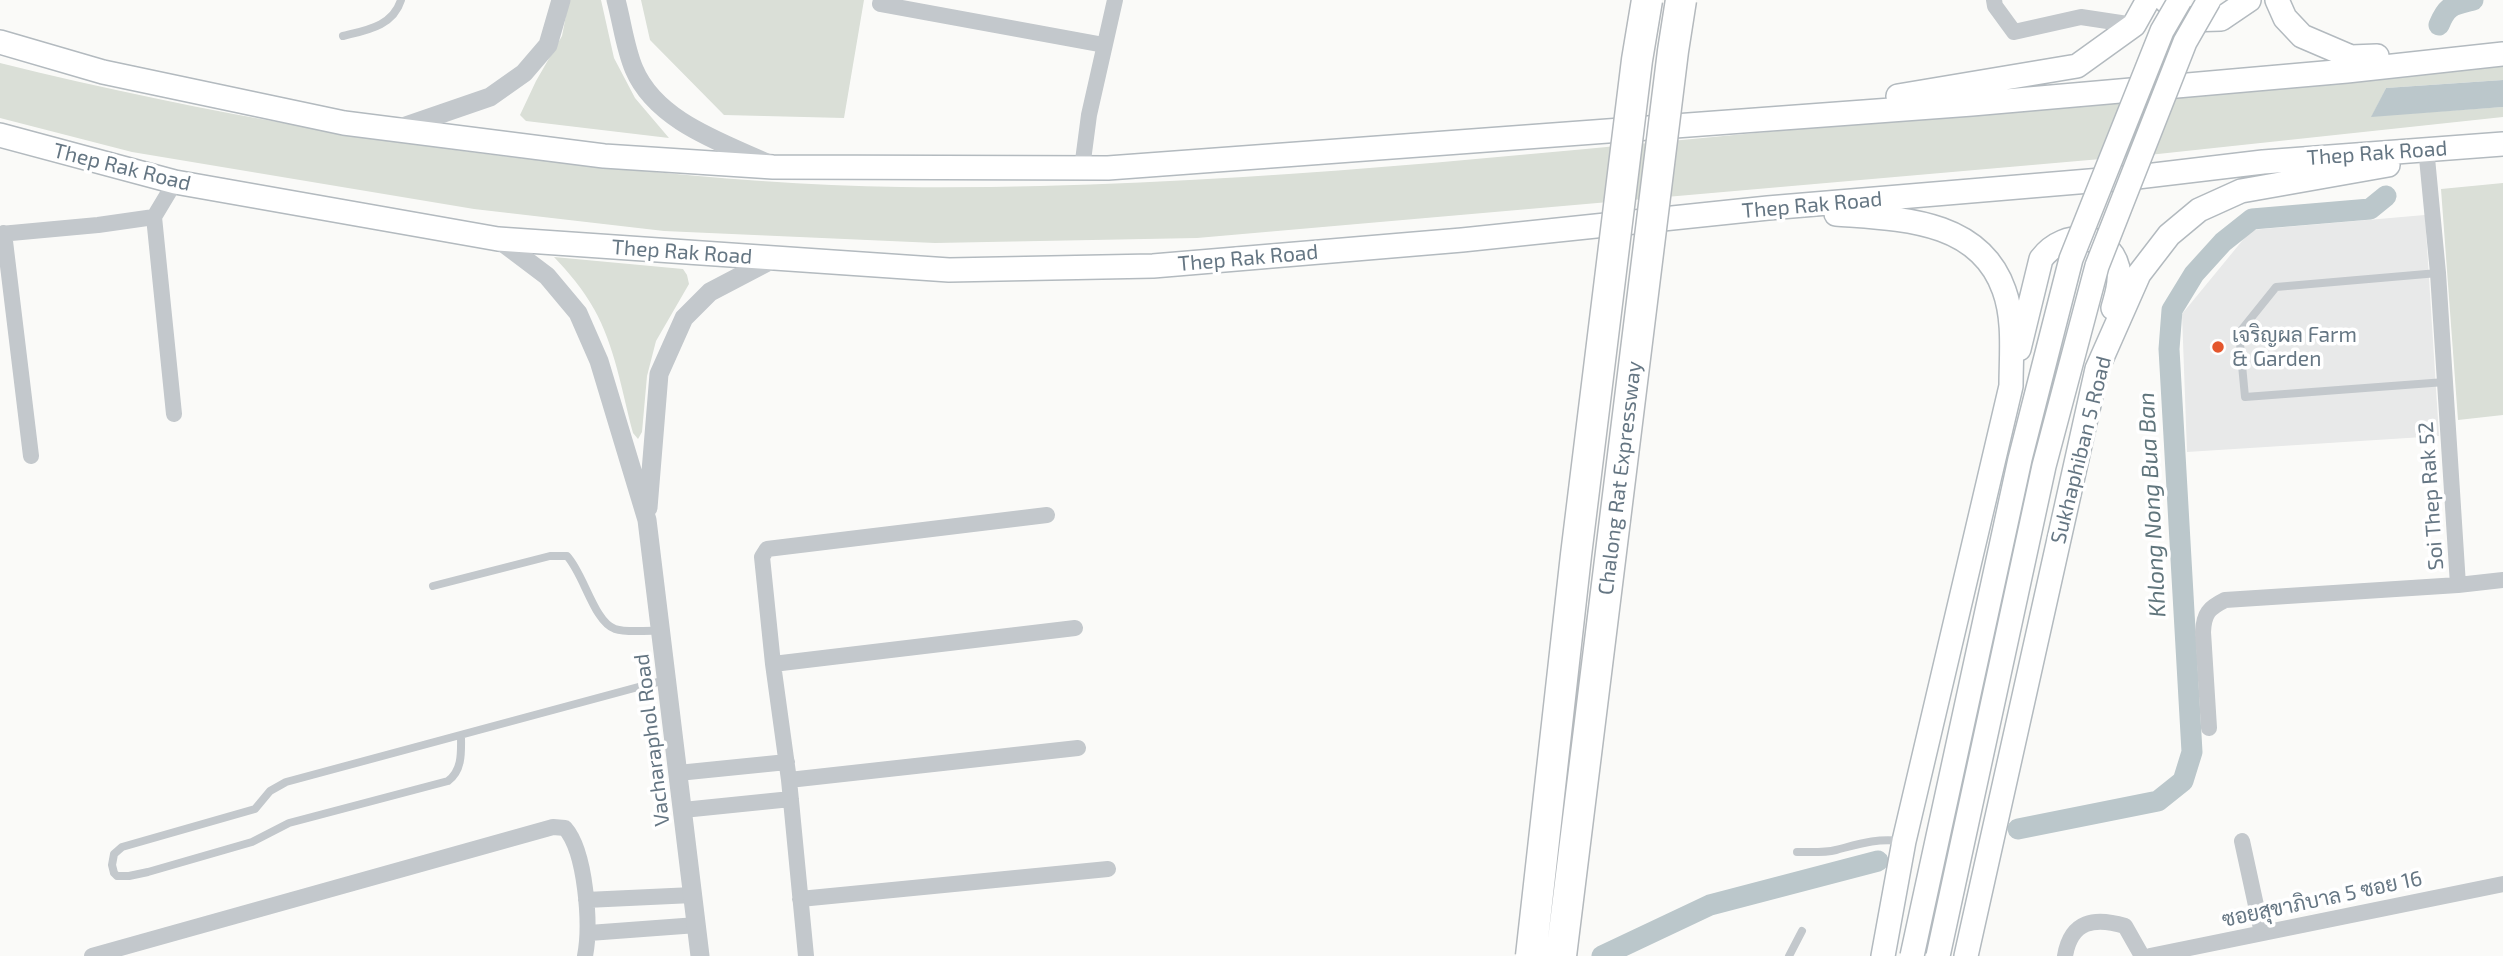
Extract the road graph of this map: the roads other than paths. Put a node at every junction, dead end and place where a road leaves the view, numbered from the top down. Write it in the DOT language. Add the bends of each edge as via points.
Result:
graph roads {
  1 [pos="401,0"];
  2 [pos="561,0"];
  3 [pos="616,0"];
  4 [pos="881,0"];
  5 [pos="1115,0"];
  6 [pos="1647,0"];
  7 [pos="1682,0"];
  8 [pos="1994,0"];
  9 [pos="2148,0"];
  10 [pos="2165,0"];
  11 [pos="2180,0"];
  12 [pos="2209,0"];
  13 [pos="2249,0"];
  14 [pos="2288,17"];
  15 [pos="2134,25"];
  16 [pos="343,36"];
  17 [pos="0,42"];
  18 [pos="1104,45"];
  19 [pos="2503,53"];
  20 [pos="1768,118"];
  21 [pos="397,129"];
  22 [pos="0,135"];
  23 [pos="2503,144"];
  24 [pos="2476,146"];
  25 [pos="2427,159"];
  26 [pos="773,167"];
  27 [pos="1082,168"];
  28 [pos="174,183"];
  29 [pos="1768,208"];
  30 [pos="154,217"];
  31 [pos="2,234"];
  32 [pos="498,239"];
  33 [pos="773,259"];
  34 [pos="2438,273"];
  35 [pos="2097,369"];
  36 [pos="2445,382"];
  37 [pos="2011,386"];
  38 [pos="174,414"];
  39 [pos="31,456"];
  40 [pos="1046,515"];
  41 [pos="647,520"];
  42 [pos="2503,580"];
  43 [pos="2458,585"];
  44 [pos="433,586"];
  45 [pos="1075,628"];
  46 [pos="662,631"];
  47 [pos="773,664"];
  48 [pos="668,680"];
  49 [pos="2209,728"];
  50 [pos="461,735"];
  51 [pos="1078,748"];
  52 [pos="787,762"];
  53 [pos="678,773"];
  54 [pos="789,779"];
  55 [pos="791,799"];
  56 [pos="683,810"];
  57 [pos="1904,841"];
  58 [pos="2242,841"];
  59 [pos="1797,852"];
  60 [pos="1108,869"];
  61 [pos="2503,884"];
  62 [pos="693,895"];
  63 [pos="800,899"];
  64 [pos="586,900"];
  65 [pos="697,925"];
  66 [pos="1802,931"];
  67 [pos="589,933"];
  68 [pos="2262,933"];
  69 [pos="92,956"];
  70 [pos="586,956"];
  71 [pos="700,956"];
  72 [pos="806,956"];
  73 [pos="1531,956"];
  74 [pos="1561,956"];
  75 [pos="1789,956"];
  76 [pos="1883,956"];
  77 [pos="1912,956"];
  78 [pos="1938,956"];
  79 [pos="1966,956"];
  80 [pos="2065,956"];
  81 [pos="2142,956"];
  82 [pos="2150,956"];
  1 -- 16 [label="lane" via="398,12 372,29"];
  2 -- 21 [label="street" via="548,45 524,73 490,97"];
  3 -- 26 [label="street" via="634,69 649,94 687,126"];
  4 -- 18 [label="street" via="880,5"];
  5 -- 18 [label="street"];
  6 -- 73 [label="highway, Chalong Rat Expressway, bridge" via="1576,555"];
  7 -- 74 [label="highway, Chalong Rat Expressway, bridge"];
  8 -- 15 [label="street" via="2014,32 2081,17"];
  9 -- 15 [label="main road"];
  10 -- 13 [label="main road" via="2186,20 2221,19"];
  11 -- 77 [label="main road, bridge" via="2162,31 2071,259 2020,459"];
  12 -- 78 [label="main road, Sukhaphiban 5 Road, bridge" via="2185,42 2097,266 2044,466"];
  14 -- 19 [label="main road" via="2351,57"];
  15 -- 20 [label="main road" via="2077,66"];
  17 -- 21 [label="main road" via="103,72 344,123"];
  18 -- 27 [label="street"];
  19 -- 20 [label="main road" via="2347,71"];
  20 -- 27 [label="main road"];
  21 -- 26 [label="main road" via="604,156"];
  22 -- 28 [label="main road, Thep Rak Road"];
  23 -- 24 [label="main road, Thep Rak Road"];
  24 -- 25 [label="main road, Sukhaphiban 5 Road"];
  24 -- 29 [label="main road, Thep Rak Road"];
  25 -- 34 [label="street, Soi Thep Rak 52"];
  25 -- 35 [label="main road, Sukhaphiban 5 Road" via="2241,191 2199,211 2169,236 2139,274"];
  26 -- 27 [label="main road"];
  28 -- 30 [label="street"];
  28 -- 32 [label="main road, Thep Rak Road"];
  29 -- 33 [label="main road, Thep Rak Road" via="1462,240 1153,265 949,270"];
  29 -- 37 [label="main road" via="1932,225 1967,240 1994,268 2005,292 2011,324"];
  30 -- 31 [label="street"];
  30 -- 38 [label="street"];
  31 -- 39 [label="street"];
  32 -- 33 [label="main road, Thep Rak Road"];
  32 -- 41 [label="street, Vacharaphol Road" via="547,276 578,313 599,361"];
  33 -- 41 [label="street, Vacharaphol Road" via="710,292 684,317 659,374"];
  34 -- 36 [label="street, Soi Thep Rak 52"];
  34 -- 36 [label="lane" via="2276,288 2239,333 2245,397"];
  35 -- 37 [label="main road" via="2119,274 2116,261 2098,243 2072,237 2049,249 2041,260"];
  35 -- 79 [label="main road, Sukhaphiban 5 Road"];
  36 -- 43 [label="street, Soi Thep Rak 52"];
  37 -- 57 [label="main road"];
  40 -- 47 [label="street" via="767,549 762,557"];
  41 -- 46 [label="street, Vacharaphol Road"];
  42 -- 43 [label="street"];
  43 -- 49 [label="street, Soi Thep Rak 52" via="2225,600 2211,607 2204,616 2203,632"];
  44 -- 46 [label="lane" via="550,556 566,556 576,566 602,620 615,629"];
  45 -- 47 [label="street"];
  46 -- 48 [label="street, Vacharaphol Road"];
  47 -- 52 [label="street"];
  48 -- 50 [label="lane"];
  48 -- 53 [label="street, Vacharaphol Road"];
  50 -- 50 [label="lane" via="459,767 448,781 289,823 252,842 149,872 114,873 114,854 122,847 255,808 286,782"];
  51 -- 54 [label="street"];
  52 -- 53 [label="street"];
  52 -- 54 [label="street"];
  53 -- 56 [label="street, Vacharaphol Road"];
  54 -- 55 [label="street"];
  55 -- 56 [label="street"];
  55 -- 63 [label="street"];
  56 -- 62 [label="street, Vacharaphol Road"];
  57 -- 59 [label="lane" via="1883,838 1833,851"];
  57 -- 76 [label="main road"];
  58 -- 68 [label="street"];
  60 -- 63 [label="street"];
  61 -- 68 [label="street, ซอยสุขาภิบาล 5 ซอย 16"];
  62 -- 64 [label="street"];
  62 -- 65 [label="street, Vacharaphol Road"];
  63 -- 72 [label="street"];
  64 -- 67 [label="street"];
  64 -- 69 [label="street" via="577,846 565,828 553,827"];
  65 -- 67 [label="street"];
  65 -- 71 [label="street, Vacharaphol Road"];
  66 -- 75 [label="lane"];
  67 -- 70 [label="street"];
  68 -- 82 [label="street, ซอยสุขาภิบาล 5 ซอย 16"];
  80 -- 81 [label="street" via="2076,929 2091,922 2125,926"];
}
